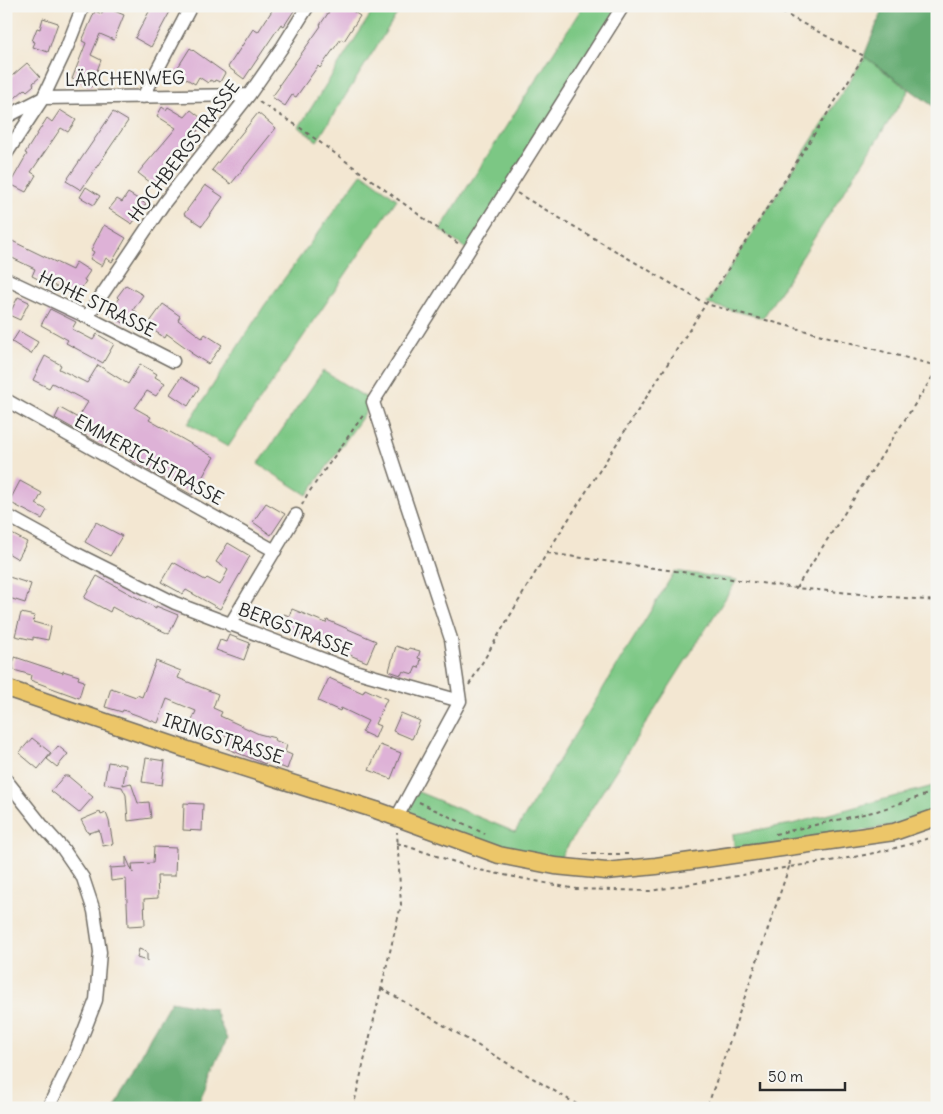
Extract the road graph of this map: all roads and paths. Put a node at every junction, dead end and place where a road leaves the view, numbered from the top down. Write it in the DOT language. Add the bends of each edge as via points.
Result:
graph roads {
  1 [pos="83,6"];
  2 [pos="191,6"];
  3 [pos="308,6"];
  4 [pos="623,6"];
  5 [pos="770,6"];
  6 [pos="249,95"];
  7 [pos="143,97"];
  8 [pos="43,98"];
  9 [pos="6,118"];
  10 [pos="6,154"];
  11 [pos="509,188"];
  12 [pos="470,251"];
  13 [pos="6,279"];
  14 [pos="706,304"];
  15 [pos="87,317"];
  16 [pos="173,361"];
  17 [pos="937,366"];
  18 [pos="937,370"];
  19 [pos="6,400"];
  20 [pos="373,402"];
  21 [pos="6,515"];
  22 [pos="296,516"];
  23 [pos="275,551"];
  24 [pos="547,553"];
  25 [pos="796,588"];
  26 [pos="937,601"];
  27 [pos="230,625"];
  28 [pos="6,688"];
  29 [pos="460,701"];
  30 [pos="6,780"];
  31 [pos="937,792"];
  32 [pos="400,811"];
  33 [pos="937,817"];
  34 [pos="774,834"];
  35 [pos="486,835"];
  36 [pos="937,835"];
  37 [pos="790,846"];
  38 [pos="584,854"];
  39 [pos="634,854"];
  40 [pos="789,867"];
  41 [pos="382,988"];
  42 [pos="48,1108"];
  43 [pos="354,1108"];
  44 [pos="583,1108"];
  45 [pos="707,1108"];
  1 -- 8 [label="street" via="68,47"];
  2 -- 7 [label="street"];
  3 -- 6 [label="street, HOCHBERGSTRASSE"];
  4 -- 11 [label="street"];
  5 -- 14 [label="path" via="864,56"];
  6 -- 7 [label="street, LÄRCHENWEG"];
  6 -- 12 [label="path" via="299,127"];
  6 -- 15 [label="street, HOCHBERGSTRASSE" via="164,203"];
  7 -- 8 [label="street, LÄRCHENWEG"];
  8 -- 9 [label="street, LÄRCHENWEG"];
  8 -- 10 [label="street"];
  11 -- 12 [label="street"];
  11 -- 14 [label="path"];
  12 -- 20 [label="street"];
  13 -- 15 [label="street, HOHE STRASSE"];
  14 -- 17 [label="path"];
  14 -- 24 [label="path"];
  15 -- 16 [label="street, HOHE STRASSE"];
  18 -- 25 [label="path"];
  19 -- 23 [label="street, EMMERICHSTRASSE"];
  20 -- 22 [label="path" via="307,495"];
  20 -- 29 [label="street" via="451,639"];
  21 -- 27 [label="street, BERGSTRASSE" via="175,603"];
  22 -- 23 [label="street"];
  23 -- 27 [label="street"];
  24 -- 25 [label="path"];
  24 -- 29 [label="path"];
  25 -- 26 [label="path"];
  27 -- 29 [label="street, BERGSTRASSE" via="351,670"];
  28 -- 32 [label="main road, IRINGSTRASSE" via="190,751"];
  29 -- 32 [label="street"];
  30 -- 42 [label="street" via="83,878 94,911 100,952 96,1000 77,1049"];
  31 -- 34 [label="path" via="877,811"];
  32 -- 35 [label="path" via="417,801"];
  32 -- 37 [label="main road, IRINGSTRASSE" via="428,828 499,854 555,866 606,871"];
  32 -- 41 [label="path" via="401,906"];
  33 -- 37 [label="main road, IRINGSTRASSE" via="894,832"];
  36 -- 40 [label="path" via="863,856"];
  37 -- 40 [label="path"];
  38 -- 39 [label="path"];
  40 -- 45 [label="path"];
  41 -- 43 [label="path"];
  41 -- 44 [label="path"];
}
